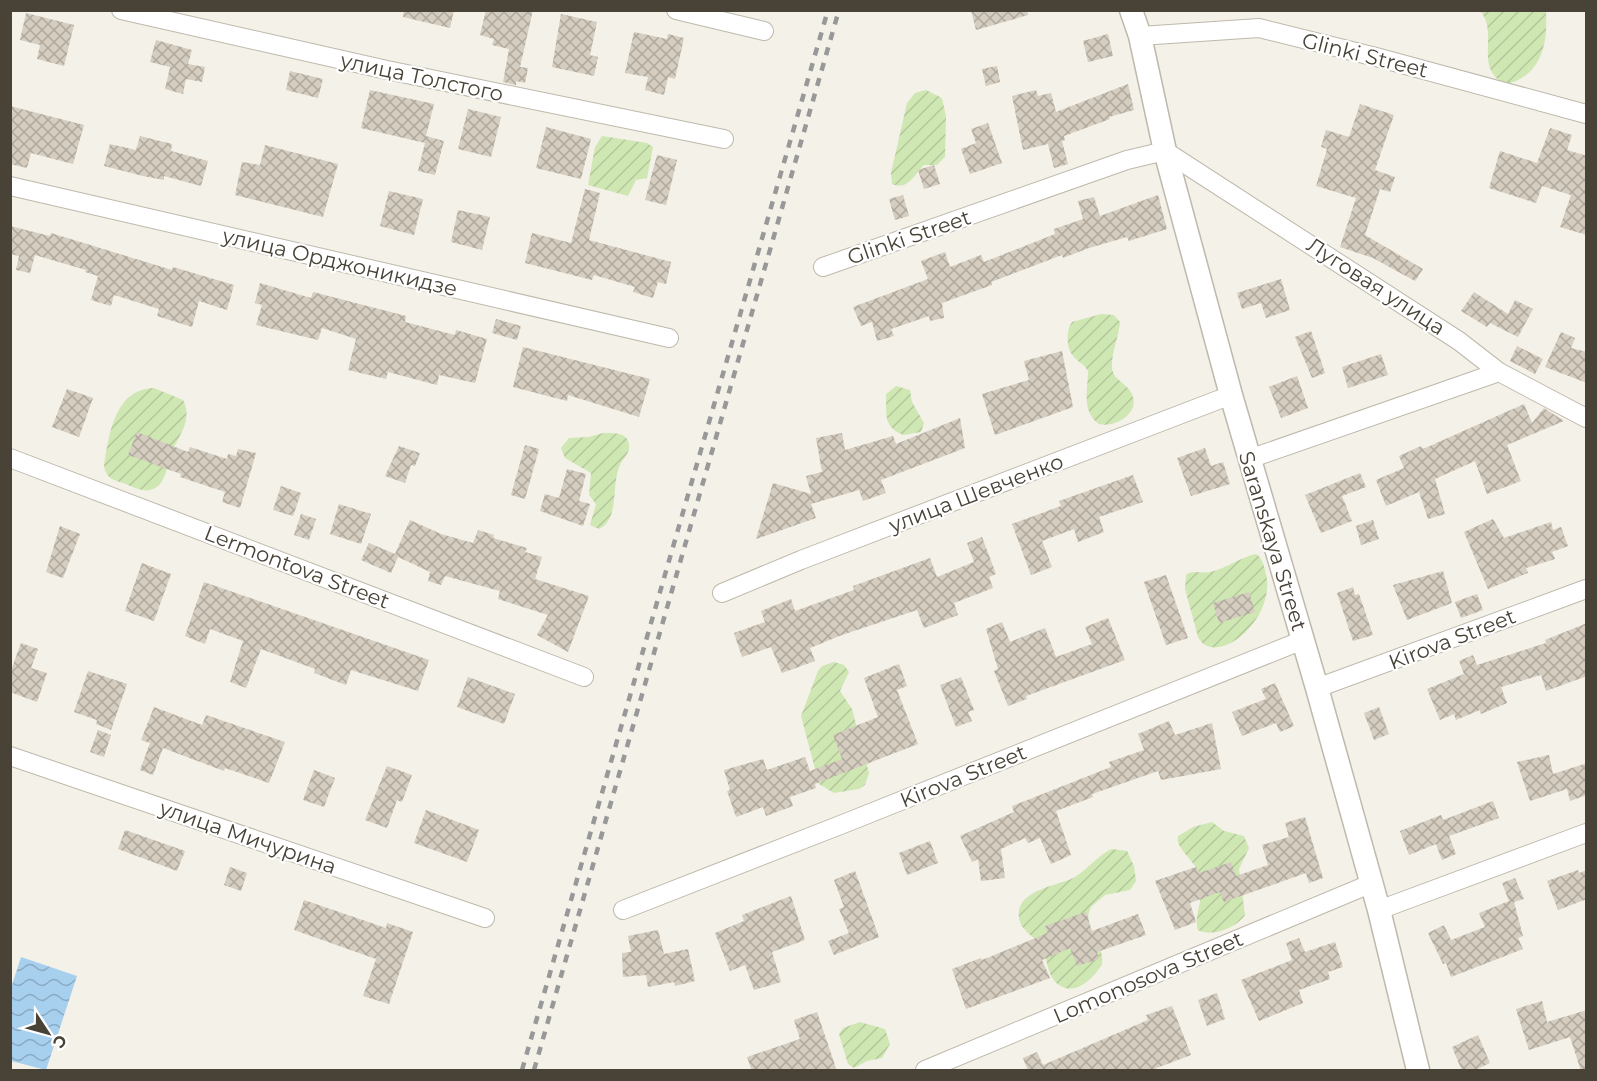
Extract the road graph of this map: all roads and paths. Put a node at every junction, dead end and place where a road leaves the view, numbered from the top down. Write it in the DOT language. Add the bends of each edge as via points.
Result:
graph roads {
  1 [pos="122,10"];
  2 [pos="676,10"];
  3 [pos="1131,10"];
  4 [pos="764,31"];
  5 [pos="1140,36"];
  6 [pos="1587,114"];
  7 [pos="724,139"];
  8 [pos="1165,152"];
  9 [pos="10,186"];
  10 [pos="823,267"];
  11 [pos="669,339"];
  12 [pos="1499,372"];
  13 [pos="1231,395"];
  14 [pos="1587,418"];
  15 [pos="10,458"];
  16 [pos="1249,459"];
  17 [pos="1587,589"];
  18 [pos="722,593"];
  19 [pos="1303,640"];
  20 [pos="584,677"];
  21 [pos="1317,688"];
  22 [pos="10,756"];
  23 [pos="1587,833"];
  24 [pos="1370,884"];
  25 [pos="623,910"];
  26 [pos="1379,910"];
  27 [pos="485,918"];
  28 [pos="925,1071"];
  29 [pos="1418,1071"];
  1 -- 7 [label="street, улица Толстого" via="387,70"];
  2 -- 4 [label="street"];
  3 -- 5 [label="street, Saranskaya Street"];
  5 -- 6 [label="street, Glinki Street" via="1259,28"];
  5 -- 8 [label="street, Saranskaya Street"];
  8 -- 10 [label="street, Glinki Street" via="1128,160"];
  8 -- 12 [label="street, Луговая улица" via="1449,334"];
  8 -- 13 [label="street, Saranskaya Street"];
  9 -- 11 [label="street, улица Орджоникидзе"];
  12 -- 14 [label="street, Луговая улица"];
  12 -- 16 [label="street"];
  13 -- 16 [label="street, Saranskaya Street"];
  13 -- 18 [label="street, улица Шевченко"];
  15 -- 20 [label="street, Lermontova Street"];
  16 -- 19 [label="street, Saranskaya Street"];
  17 -- 21 [label="street, Kirova Street"];
  19 -- 21 [label="street, Saranskaya Street"];
  19 -- 25 [label="street, Kirova Street"];
  21 -- 24 [label="street, Saranskaya Street"];
  22 -- 27 [label="street, улица Мичурина"];
  23 -- 26 [label="street"];
  24 -- 26 [label="street, Saranskaya Street"];
  24 -- 28 [label="street, Lomonosova Street"];
  26 -- 29 [label="street, Saranskaya Street"];
}
